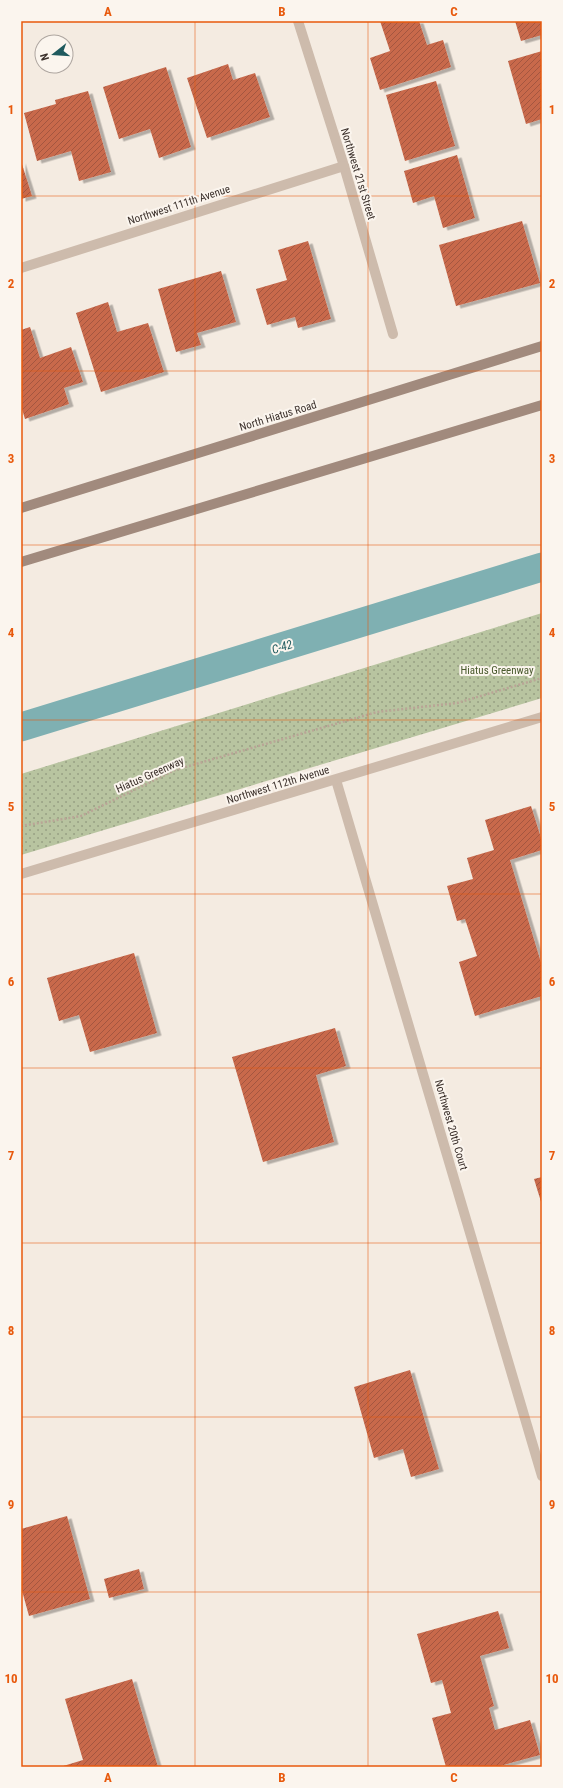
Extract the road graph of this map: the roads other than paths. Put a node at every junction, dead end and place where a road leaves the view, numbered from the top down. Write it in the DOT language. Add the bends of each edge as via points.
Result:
graph roads {
  1 [pos="298,21"];
  2 [pos="344,166"];
  3 [pos="21,268"];
  4 [pos="392,334"];
  5 [pos="542,346"];
  6 [pos="542,405"];
  7 [pos="21,508"];
  8 [pos="21,562"];
  9 [pos="542,717"];
  10 [pos="336,780"];
  11 [pos="21,874"];
  12 [pos="542,1476"];
  1 -- 2 [label="street, Northwest 21st Street"];
  2 -- 3 [label="street, Northwest 111th Avenue"];
  2 -- 4 [label="street, Northwest 21st Street"];
  5 -- 7 [label="main road, North Hiatus Road"];
  6 -- 8 [label="main road"];
  9 -- 10 [label="street, Northwest 112th Avenue"];
  10 -- 11 [label="street, Northwest 112th Avenue"];
  10 -- 12 [label="street, Northwest 20th Court"];
}
